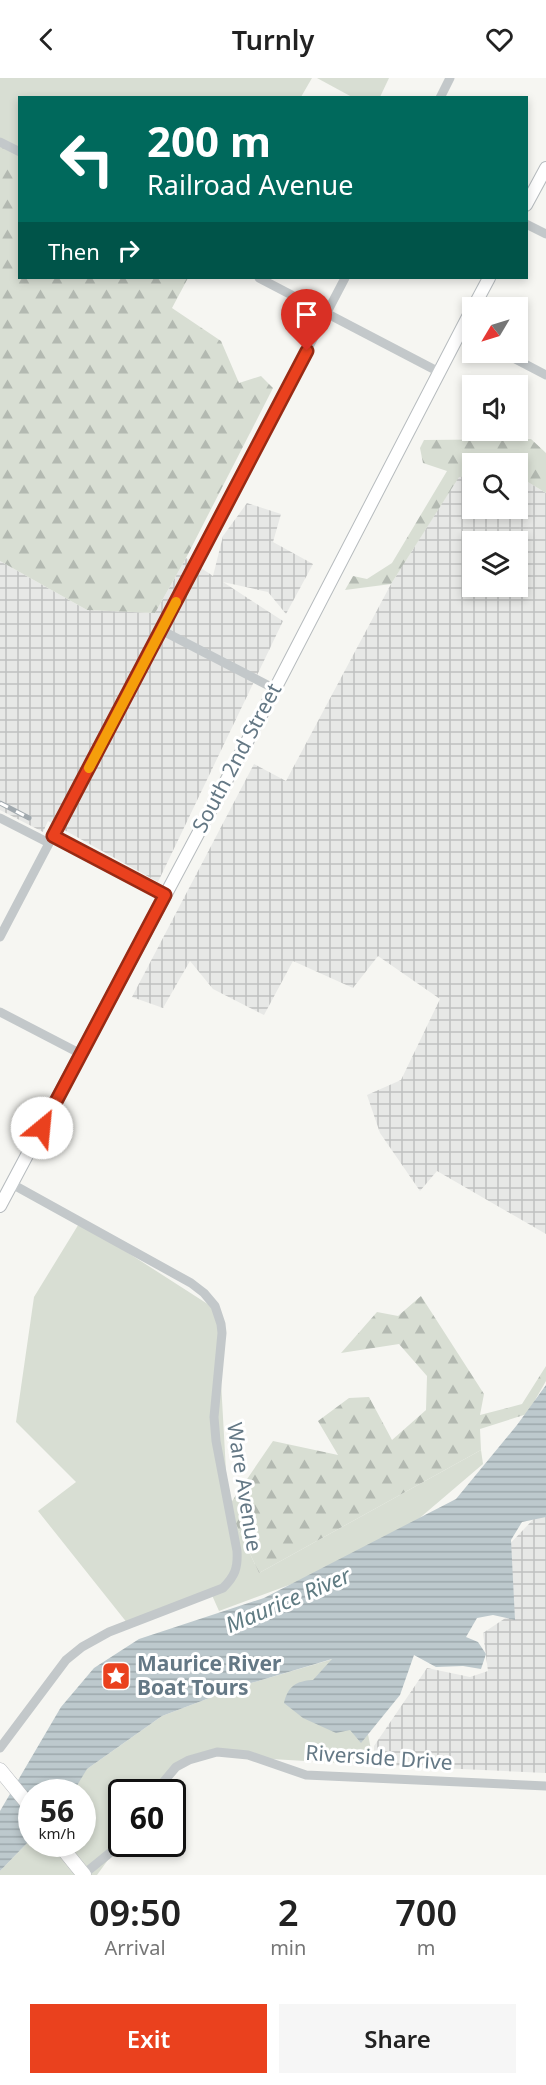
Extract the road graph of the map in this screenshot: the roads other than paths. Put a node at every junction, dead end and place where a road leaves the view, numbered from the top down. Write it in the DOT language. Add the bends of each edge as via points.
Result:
graph roads {
  1 [pos="450,78"];
  2 [pos="441,96"];
  3 [pos="0,142"];
  4 [pos="18,151"];
  5 [pos="546,168"];
  6 [pos="528,201"];
  7 [pos="528,225"];
  8 [pos="546,234"];
  9 [pos="261,279"];
  10 [pos="344,279"];
  11 [pos="488,279"];
  12 [pos="479,297"];
  13 [pos="327,313"];
  14 [pos="461,331"];
  15 [pos="523,363"];
  16 [pos="439,372"];
  17 [pos="546,375"];
  18 [pos="161,630"];
  19 [pos="274,689"];
  20 [pos="0,818"];
  21 [pos="51,839"];
  22 [pos="165,895"];
  23 [pos="0,937"];
  24 [pos="0,1012"];
  25 [pos="81,1054"];
  26 [pos="12,1184"];
  27 [pos="0,1206"];
  28 [pos="0,1748"];
  29 [pos="2,1772"];
  30 [pos="166,1779"];
  31 [pos="546,1786"];
  32 [pos="18,1792"];
  33 [pos="108,1855"];
  34 [pos="70,1857"];
  35 [pos="84,1875"];
  1 -- 2 [label="street"];
  3 -- 4 [label="street"];
  5 -- 6 [label="main road"];
  7 -- 8 [label="street"];
  9 -- 13 [label="street"];
  10 -- 13 [label="street"];
  11 -- 12 [label="main road, South 2nd Street"];
  13 -- 16 [label="street"];
  13 -- 18 [label="street"];
  14 -- 16 [label="main road, South 2nd Street"];
  15 -- 17 [label="street"];
  16 -- 19 [label="main road, South 2nd Street"];
  18 -- 19 [label="street"];
  18 -- 21 [label="street"];
  19 -- 22 [label="main road, South 2nd Street"];
  20 -- 21 [label="street"];
  21 -- 22 [label="street"];
  21 -- 23 [label="street"];
  22 -- 25 [label="main road, South 2nd Street"];
  24 -- 25 [label="street"];
  25 -- 26 [label="main road, South 2nd Street"];
  26 -- 27 [label="main road, South 2nd Street"];
  26 -- 28 [label="street, Ware Avenue" via="191,1283 215,1306 222,1333 214,1407 216,1441 238,1564 233,1578 223,1588 109,1632 81,1647 61,1666"];
  29 -- 32 [label="highway"];
  30 -- 31 [label="street, Riverside Drive" via="189,1760 217,1752 248,1755 306,1775"];
  33 -- 35 [label="street"];
  34 -- 35 [label="highway"];
}
